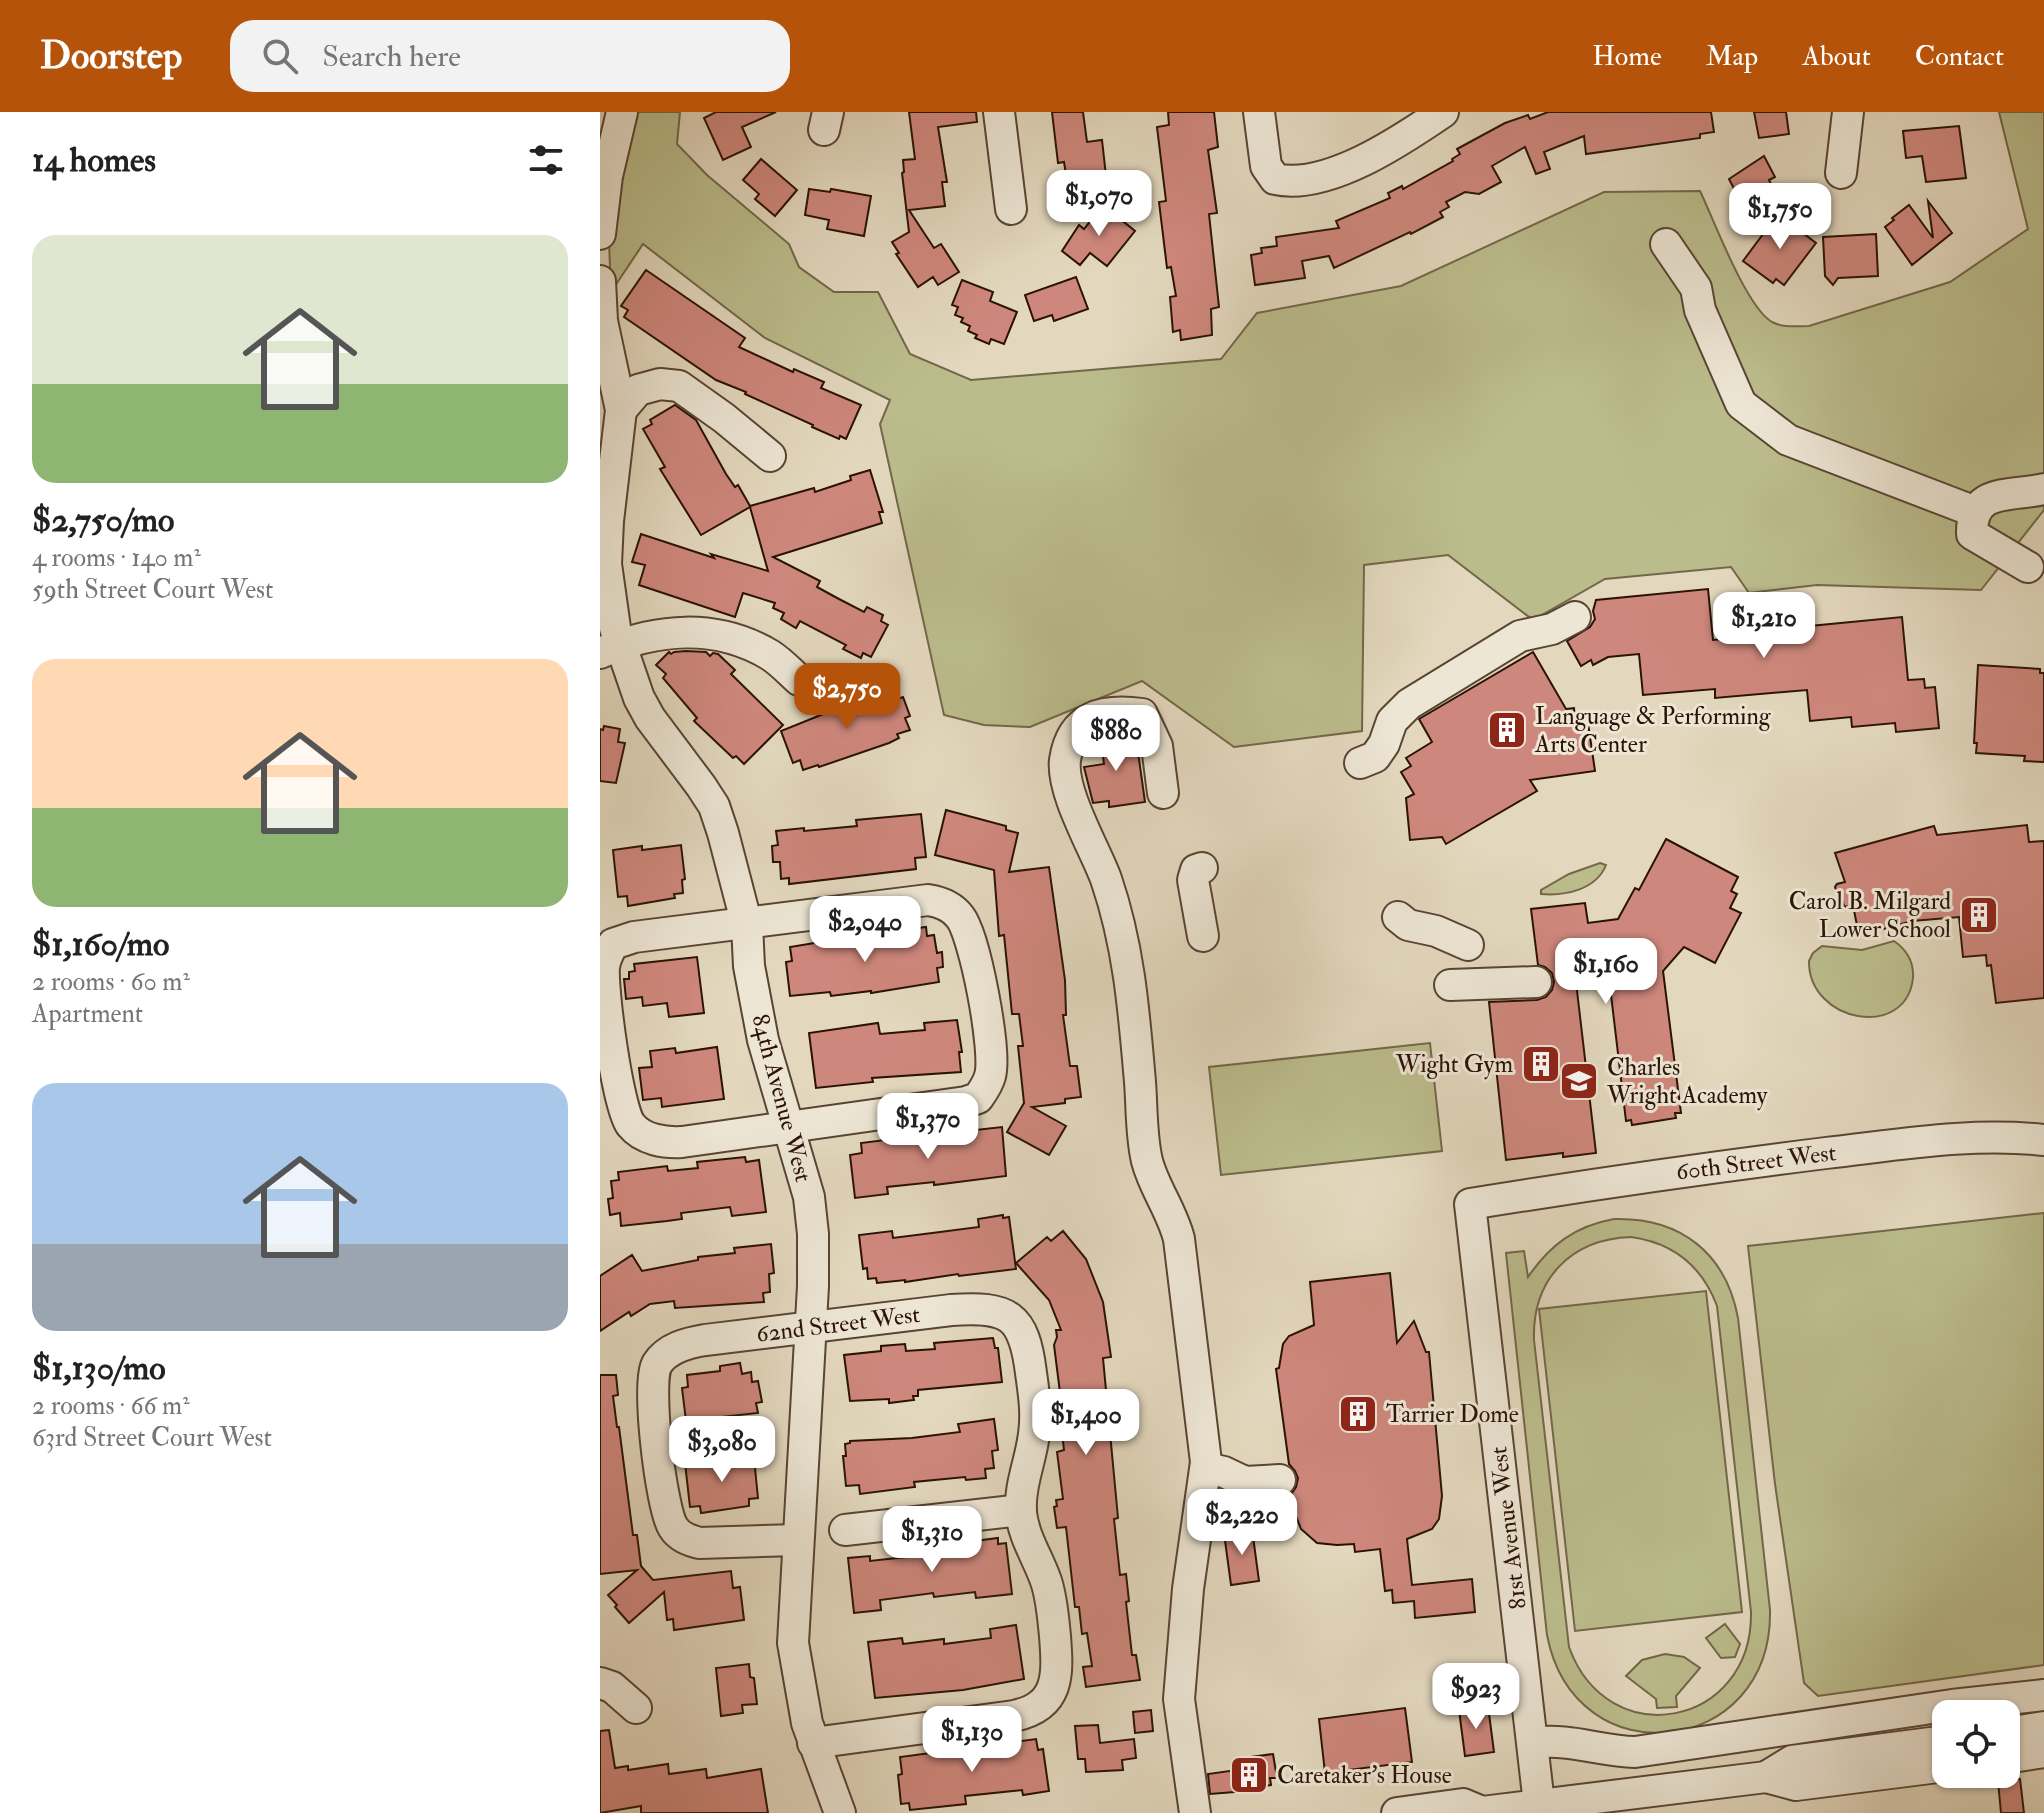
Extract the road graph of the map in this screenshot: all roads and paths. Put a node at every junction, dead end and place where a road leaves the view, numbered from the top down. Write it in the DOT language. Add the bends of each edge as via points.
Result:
graph roads {
  1 [pos="622,112"];
  2 [pos="999,112"];
  3 [pos="1259,112"];
  4 [pos="1443,112"];
  5 [pos="1848,112"];
  6 [pos="1841,173"];
  7 [pos="1011,209"];
  8 [pos="600,234"];
  9 [pos="1666,244"];
  10 [pos="600,281"];
  11 [pos="621,410"];
  12 [pos="770,456"];
  13 [pos="2044,489"];
  14 [pos="1973,511"];
  15 [pos="2028,567"];
  16 [pos="1575,617"];
  17 [pos="610,648"];
  18 [pos="799,680"];
  19 [pos="1360,763"];
  20 [pos="1163,793"];
  21 [pos="1202,868"];
  22 [pos="1398,917"];
  23 [pos="747,925"];
  24 [pos="1203,936"];
  25 [pos="1468,945"];
  26 [pos="1536,982"];
  27 [pos="1450,985"];
  28 [pos="788,1126"];
  29 [pos="2044,1140"];
  30 [pos="1470,1204"];
  31 [pos="811,1328"];
  32 [pos="1206,1468"];
  33 [pos="1280,1480"];
  34 [pos="1021,1510"];
  35 [pos="845,1530"];
  36 [pos="797,1540"];
  37 [pos="600,1683"];
  38 [pos="2044,1695"];
  39 [pos="636,1708"];
  40 [pos="2044,1727"];
  41 [pos="2020,1731"];
  42 [pos="813,1743"];
  43 [pos="1533,1743"];
  44 [pos="1932,1743"];
  45 [pos="2044,1752"];
  46 [pos="2020,1756"];
  47 [pos="1932,1768"];
  48 [pos="1766,1777"];
  49 [pos="1661,1802"];
  50 [pos="1539,1804"];
  51 [pos="1482,1812"];
  52 [pos="840,1813"];
  53 [pos="1195,1813"];
  54 [pos="1397,1813"];
  1 -- 8 [label="street"];
  2 -- 7 [label="street"];
  3 -- 4 [label="street" via="1266,166 1275,179 1285,181 1364,160"];
  5 -- 6 [label="street"];
  9 -- 14 [label="street" via="1696,288 1700,310 1741,404 1788,440"];
  10 -- 11 [label="street, 84th Avenue West" via="602,321"];
  11 -- 12 [label="street" via="638,390 679,386"];
  11 -- 17 [label="street, 84th Avenue West" via="606,564 615,628"];
  13 -- 14 [label="street" via="1983,501"];
  14 -- 15 [label="street" via="1972,534"];
  16 -- 19 [label="street" via="1520,636 1409,704 1392,721 1375,757"];
  17 -- 18 [label="street" via="680,631 722,636 773,656"];
  17 -- 23 [label="street, 84th Avenue West" via="650,718 714,806"];
  20 -- 32 [label="street" via="1157,746 1142,714 1104,714 1084,721 1075,731 1065,763 1067,779 1123,933 1147,1160 1179,1239"];
  21 -- 24 [label="street" via="1193,880"];
  22 -- 25 [label="street"];
  23 -- 28 [label="street, 84th Avenue West" via="763,1040"];
  23 -- 28 [label="street" via="613,944 604,968 619,1093 628,1122 659,1141"];
  23 -- 28 [label="street" via="906,901 939,901 959,914 966,926 988,1024 990,1076 978,1098"];
  26 -- 27 [label="street"];
  28 -- 31 [label="street, 84th Avenue West" via="812,1218"];
  29 -- 30 [label="street, 60th Street West" via="1913,1141"];
  30 -- 43 [label="street, 81st Avenue West"];
  31 -- 34 [label="street, 62nd Street West" via="968,1309 992,1310 1021,1328 1029,1350 1036,1417"];
  31 -- 36 [label="street, 84th Avenue West"];
  31 -- 36 [label="street, 62nd Street West" via="696,1341 670,1351 657,1365 652,1393 661,1484 677,1533 699,1543"];
  32 -- 33 [label="street" via="1245,1482"];
  32 -- 53 [label="street" via="1179,1699"];
  34 -- 35 [label="street"];
  34 -- 42 [label="street" via="1053,1614 1057,1672 1052,1691 1039,1706 991,1720"];
  36 -- 42 [label="street, 84th Avenue West" via="793,1643"];
  37 -- 39 [label="street"];
  38 -- 43 [label="street" via="1635,1752 1570,1741"];
  40 -- 41 [label="street"];
  42 -- 52 [label="street, 84th Avenue West"];
  43 -- 50 [label="street, 81st Avenue West"];
  44 -- 48 [label="street" via="1792,1761"];
  45 -- 46 [label="street"];
  47 -- 48 [label="street" via="1796,1785"];
  48 -- 49 [label="street"];
  49 -- 50 [label="street"];
  50 -- 51 [label="street"];
  51 -- 54 [label="street" via="1463,1804"];
}
